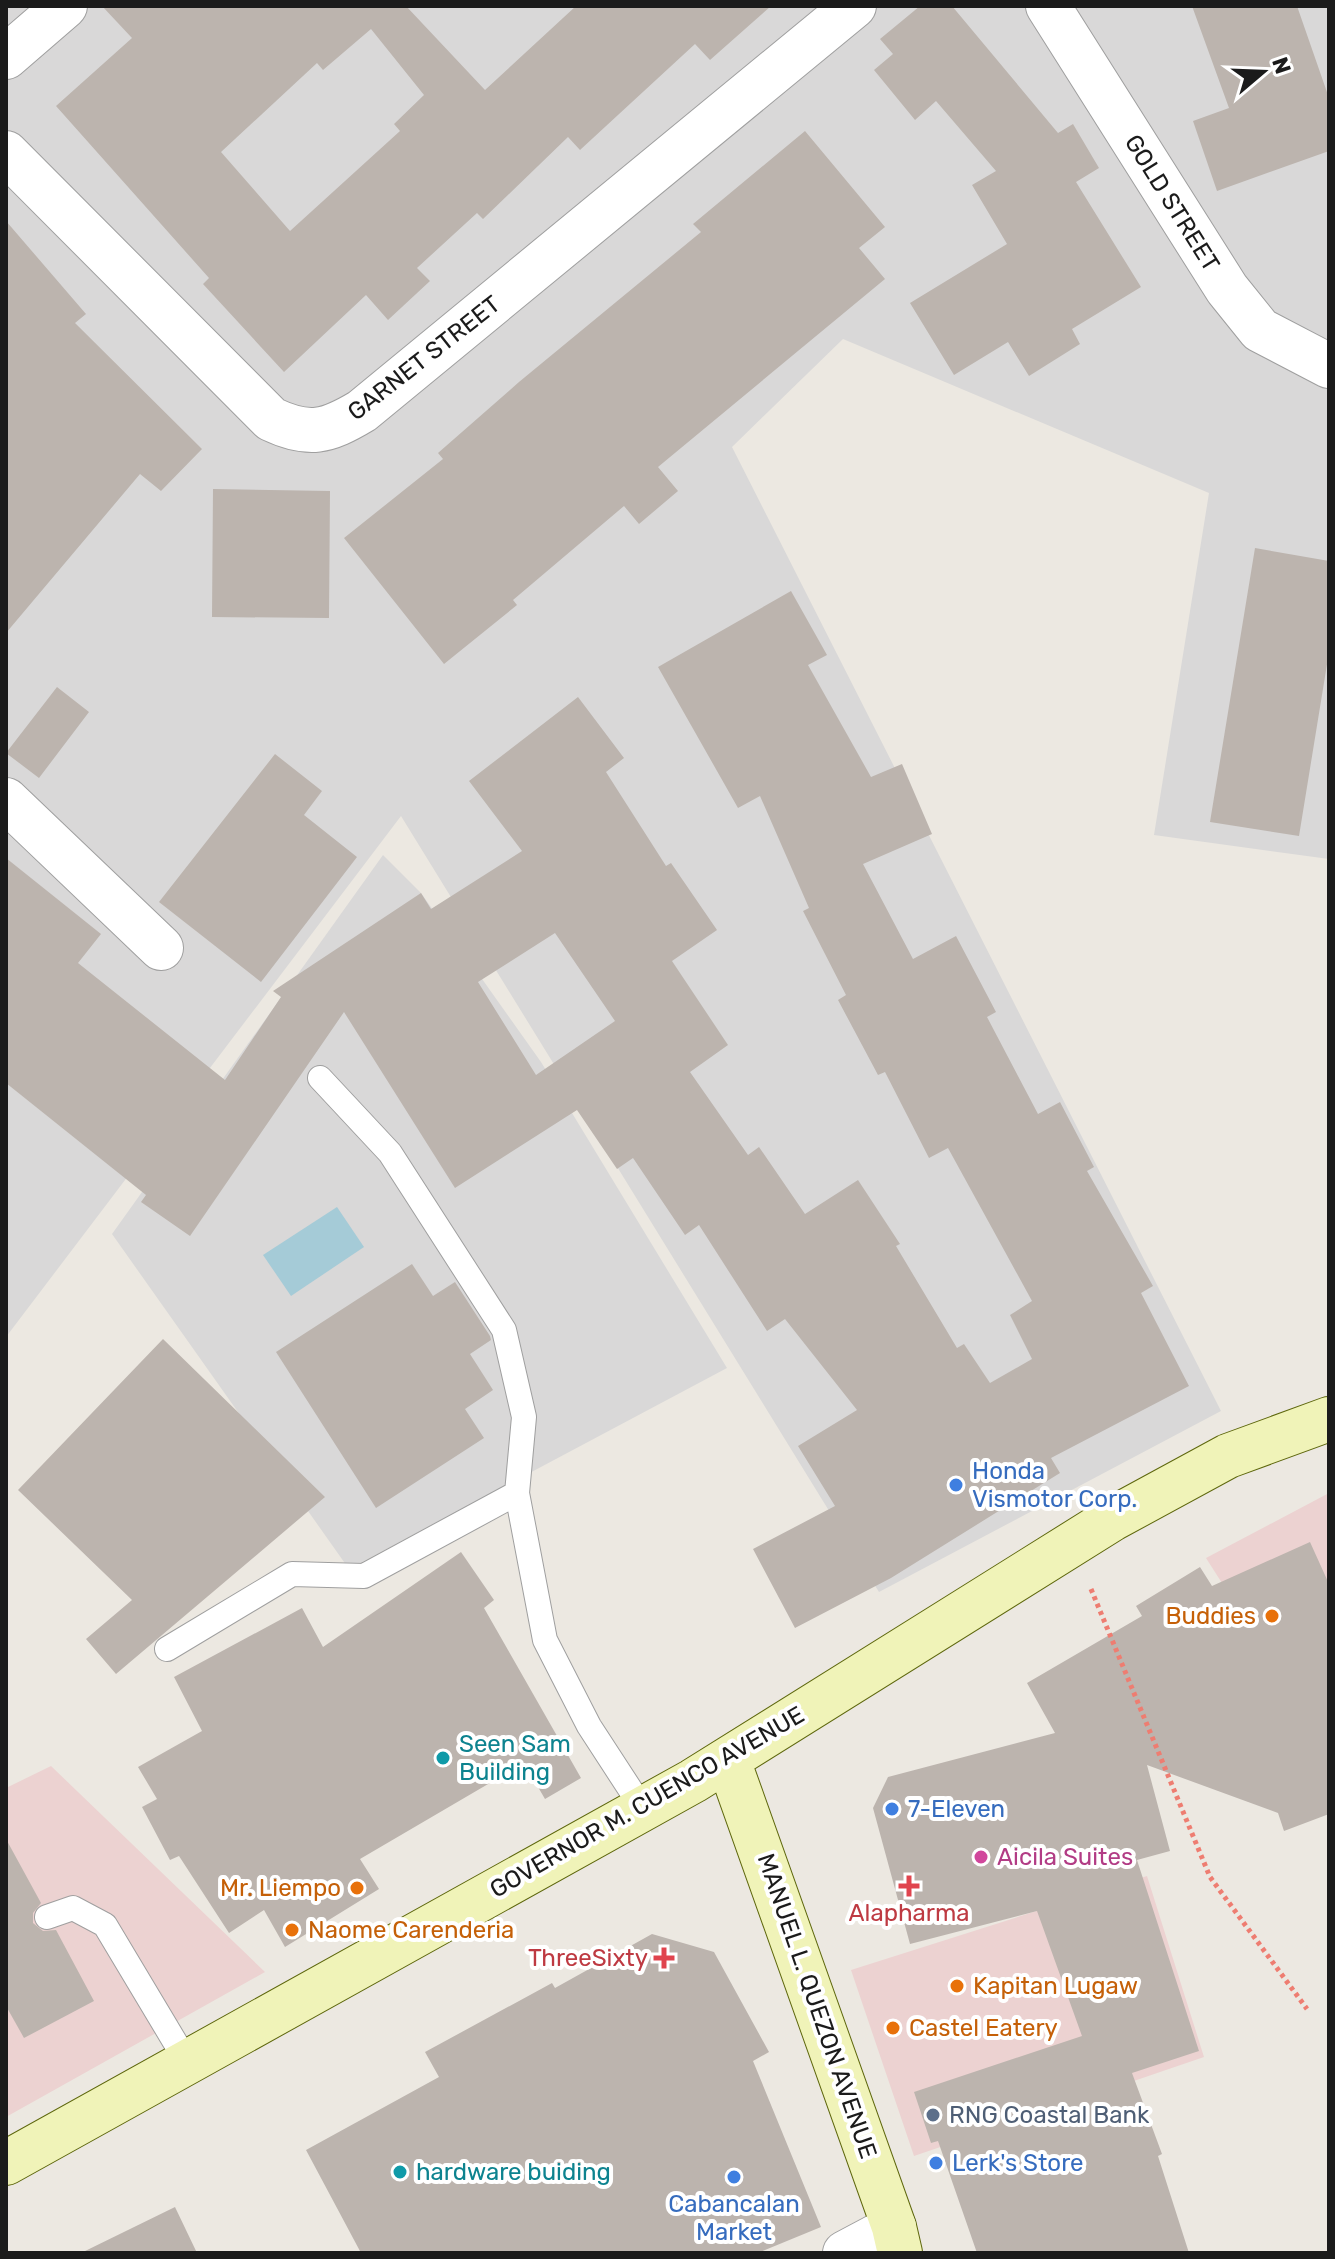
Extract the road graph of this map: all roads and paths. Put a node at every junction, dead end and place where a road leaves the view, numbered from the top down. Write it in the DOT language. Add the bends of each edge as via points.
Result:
graph roads {
  1 [pos="65,6"];
  2 [pos="854,6"];
  3 [pos="1048,6"];
  4 [pos="6,57"];
  5 [pos="6,153"];
  6 [pos="1329,366"];
  7 [pos="6,800"];
  8 [pos="161,948"];
  9 [pos="320,1078"];
  10 [pos="1329,1419"];
  11 [pos="517,1493"];
  12 [pos="1073,1543"];
  13 [pos="167,1649"];
  14 [pos="728,1760"];
  15 [pos="643,1809"];
  16 [pos="47,1917"];
  17 [pos="1307,2009"];
  18 [pos="187,2062"];
  19 [pos="8,2158"];
  20 [pos="897,2240"];
  21 [pos="845,2253"];
  1 -- 4 [label="street"];
  2 -- 5 [label="street, GARNET STREET" via="362,411 334,428 298,432 271,419"];
  3 -- 6 [label="street, GOLD STREET" via="1227,289 1260,330"];
  7 -- 8 [label="street"];
  9 -- 11 [label="lane" via="390,1153 504,1330 524,1417"];
  10 -- 12 [label="main road, GOVERNOR M. CUENCO AVENUE" via="1228,1456"];
  11 -- 13 [label="lane" via="364,1576 292,1574"];
  11 -- 15 [label="lane" via="545,1640 589,1726"];
  12 -- 14 [label="main road, GOVERNOR M. CUENCO AVENUE"];
  12 -- 17 [label="path" via="1210,1877"];
  14 -- 15 [label="main road, GOVERNOR M. CUENCO AVENUE"];
  14 -- 20 [label="main road, MANUEL L. QUEZON AVENUE"];
  15 -- 18 [label="main road, GOVERNOR M. CUENCO AVENUE"];
  16 -- 18 [label="lane" via="73,1908 105,1925"];
  18 -- 19 [label="main road, GOVERNOR M. CUENCO AVENUE"];
  20 -- 21 [label="street"];
}
